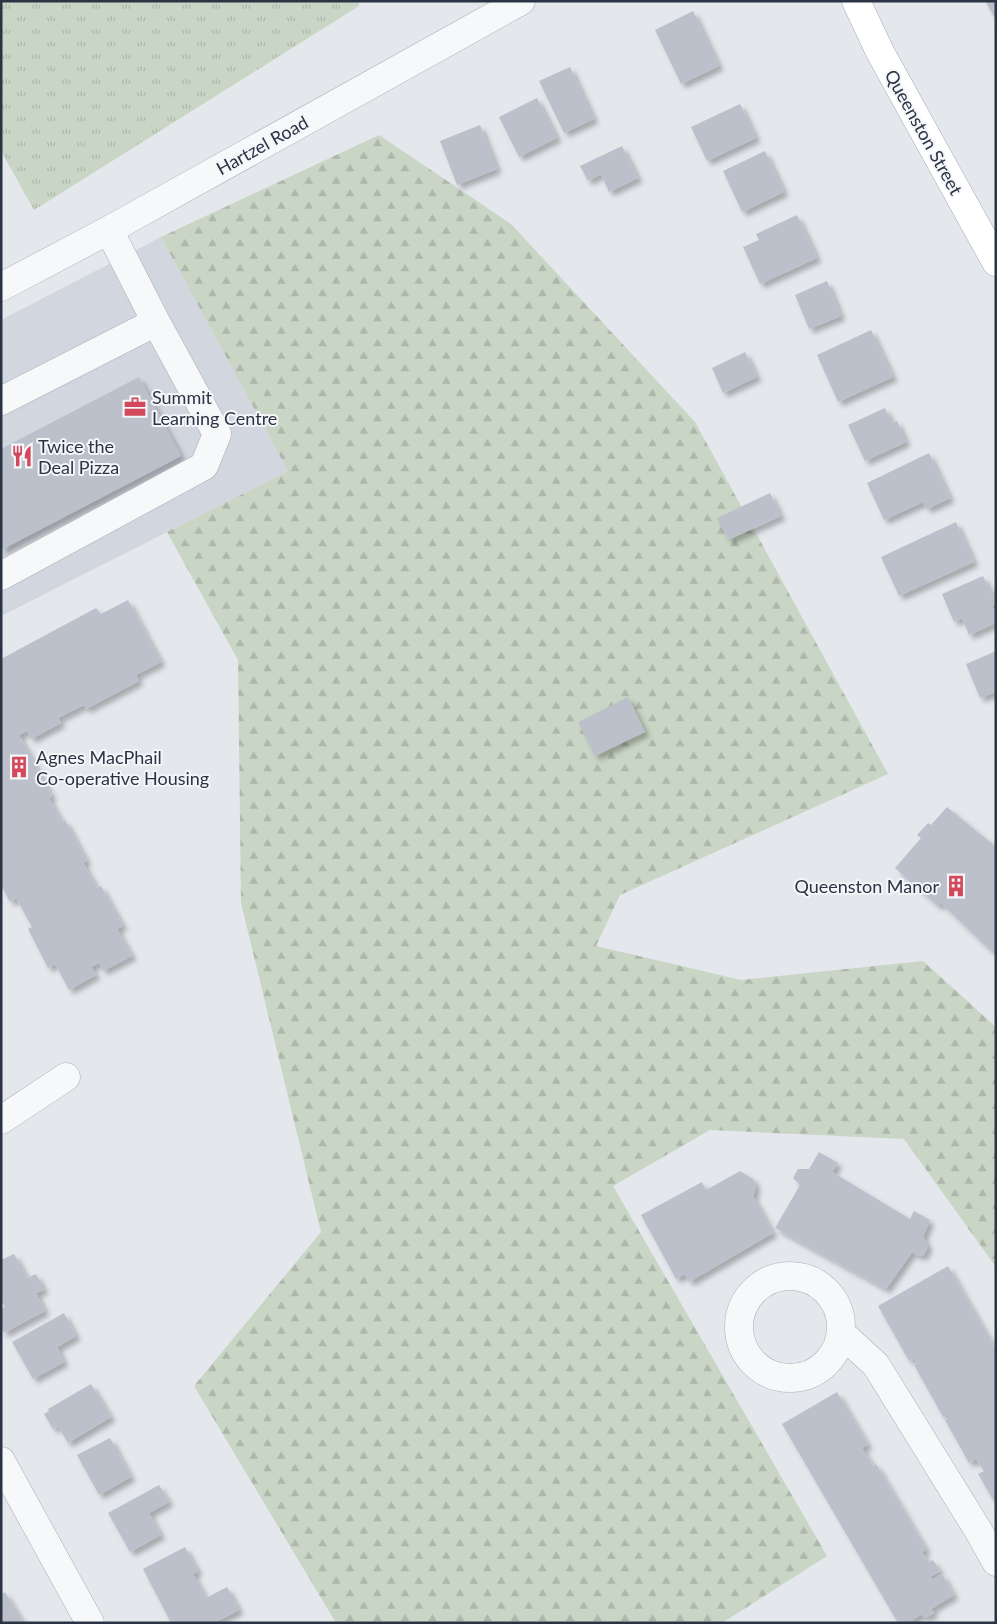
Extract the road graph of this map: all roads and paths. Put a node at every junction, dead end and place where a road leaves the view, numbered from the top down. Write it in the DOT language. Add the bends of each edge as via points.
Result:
graph roads {
  1 [pos="845,1"];
  2 [pos="856,1"];
  3 [pos="507,5"];
  4 [pos="880,52"];
  5 [pos="109,230"];
  6 [pos="996,262"];
  7 [pos="1,287"];
  8 [pos="156,322"];
  9 [pos="1,401"];
  10 [pos="1,576"];
  11 [pos="66,1077"];
  12 [pos="1,1120"];
  13 [pos="841,1333"];
  14 [pos="1,1461"];
  15 [pos="996,1562"];
  16 [pos="90,1623"];
  1 -- 4 [label="main road"];
  2 -- 4 [label="main road, Queenston Street"];
  3 -- 5 [label="street, Hartzel Road"];
  4 -- 6 [label="main road, Queenston Street"];
  5 -- 7 [label="street, Hartzel Road"];
  5 -- 8 [label="street"];
  8 -- 9 [label="street"];
  8 -- 10 [label="street" via="217,434 204,466"];
  11 -- 12 [label="street"];
  13 -- 15 [label="street" via="876,1365"];
  14 -- 16 [label="street"];
}
